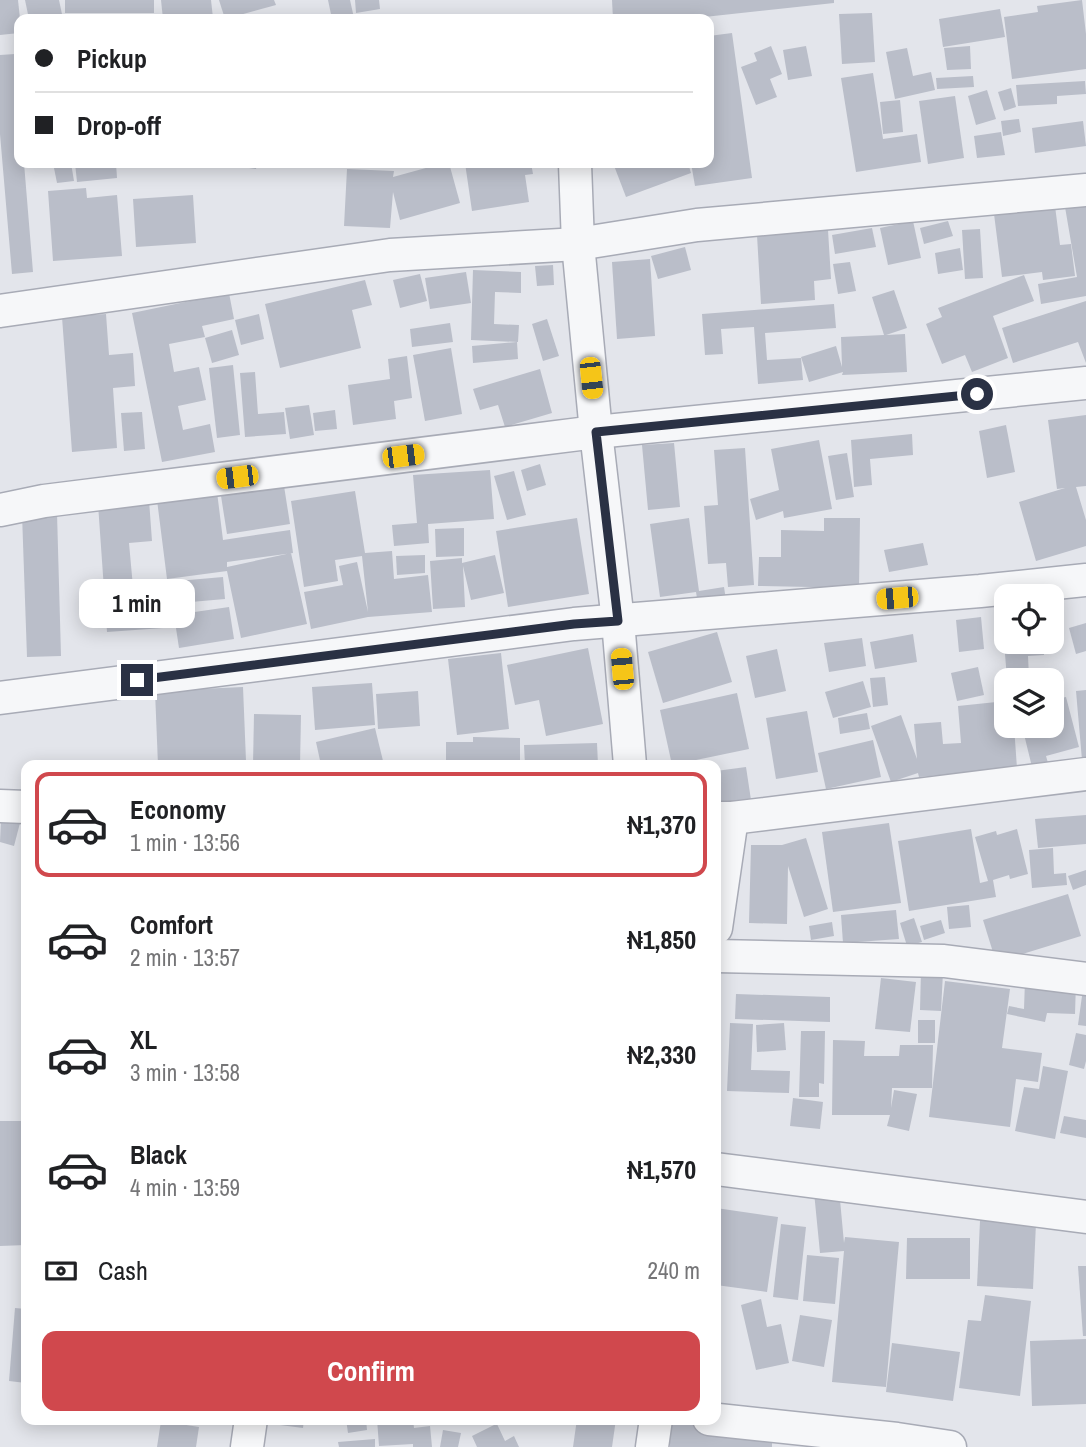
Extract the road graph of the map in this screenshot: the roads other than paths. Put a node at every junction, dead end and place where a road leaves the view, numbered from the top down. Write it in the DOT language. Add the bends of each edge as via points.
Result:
graph roads {
  1 [pos="575,168"];
  2 [pos="1086,190"];
  3 [pos="579,244"];
  4 [pos="0,312"];
  5 [pos="1086,383"];
  6 [pos="596,432"];
  7 [pos="0,510"];
  8 [pos="1086,580"];
  9 [pos="618,621"];
  10 [pos="0,698"];
  11 [pos="630,760"];
  12 [pos="1086,774"];
  13 [pos="0,806"];
  14 [pos="21,807"];
  15 [pos="724,818"];
  16 [pos="721,859"];
  17 [pos="721,956"];
  18 [pos="1086,979"];
  19 [pos="721,1170"];
  20 [pos="1086,1217"];
  21 [pos="721,1420"];
  22 [pos="250,1425"];
  23 [pos="655,1425"];
  24 [pos="247,1447"];
  25 [pos="652,1447"];
  26 [pos="950,1447"];
  1 -- 3 [label="street"];
  2 -- 3 [label="street" via="697,225"];
  3 -- 4 [label="street" via="390,255"];
  3 -- 6 [label="street"];
  5 -- 6 [label="street"];
  6 -- 7 [label="street"];
  6 -- 9 [label="street"];
  8 -- 9 [label="street"];
  9 -- 10 [label="street"];
  9 -- 11 [label="street"];
  12 -- 15 [label="street"];
  13 -- 14 [label="street"];
  15 -- 16 [label="street"];
  17 -- 18 [label="street" via="944,961"];
  19 -- 20 [label="street"];
  21 -- 26 [label="street"];
  22 -- 24 [label="street"];
  23 -- 25 [label="street"];
}
